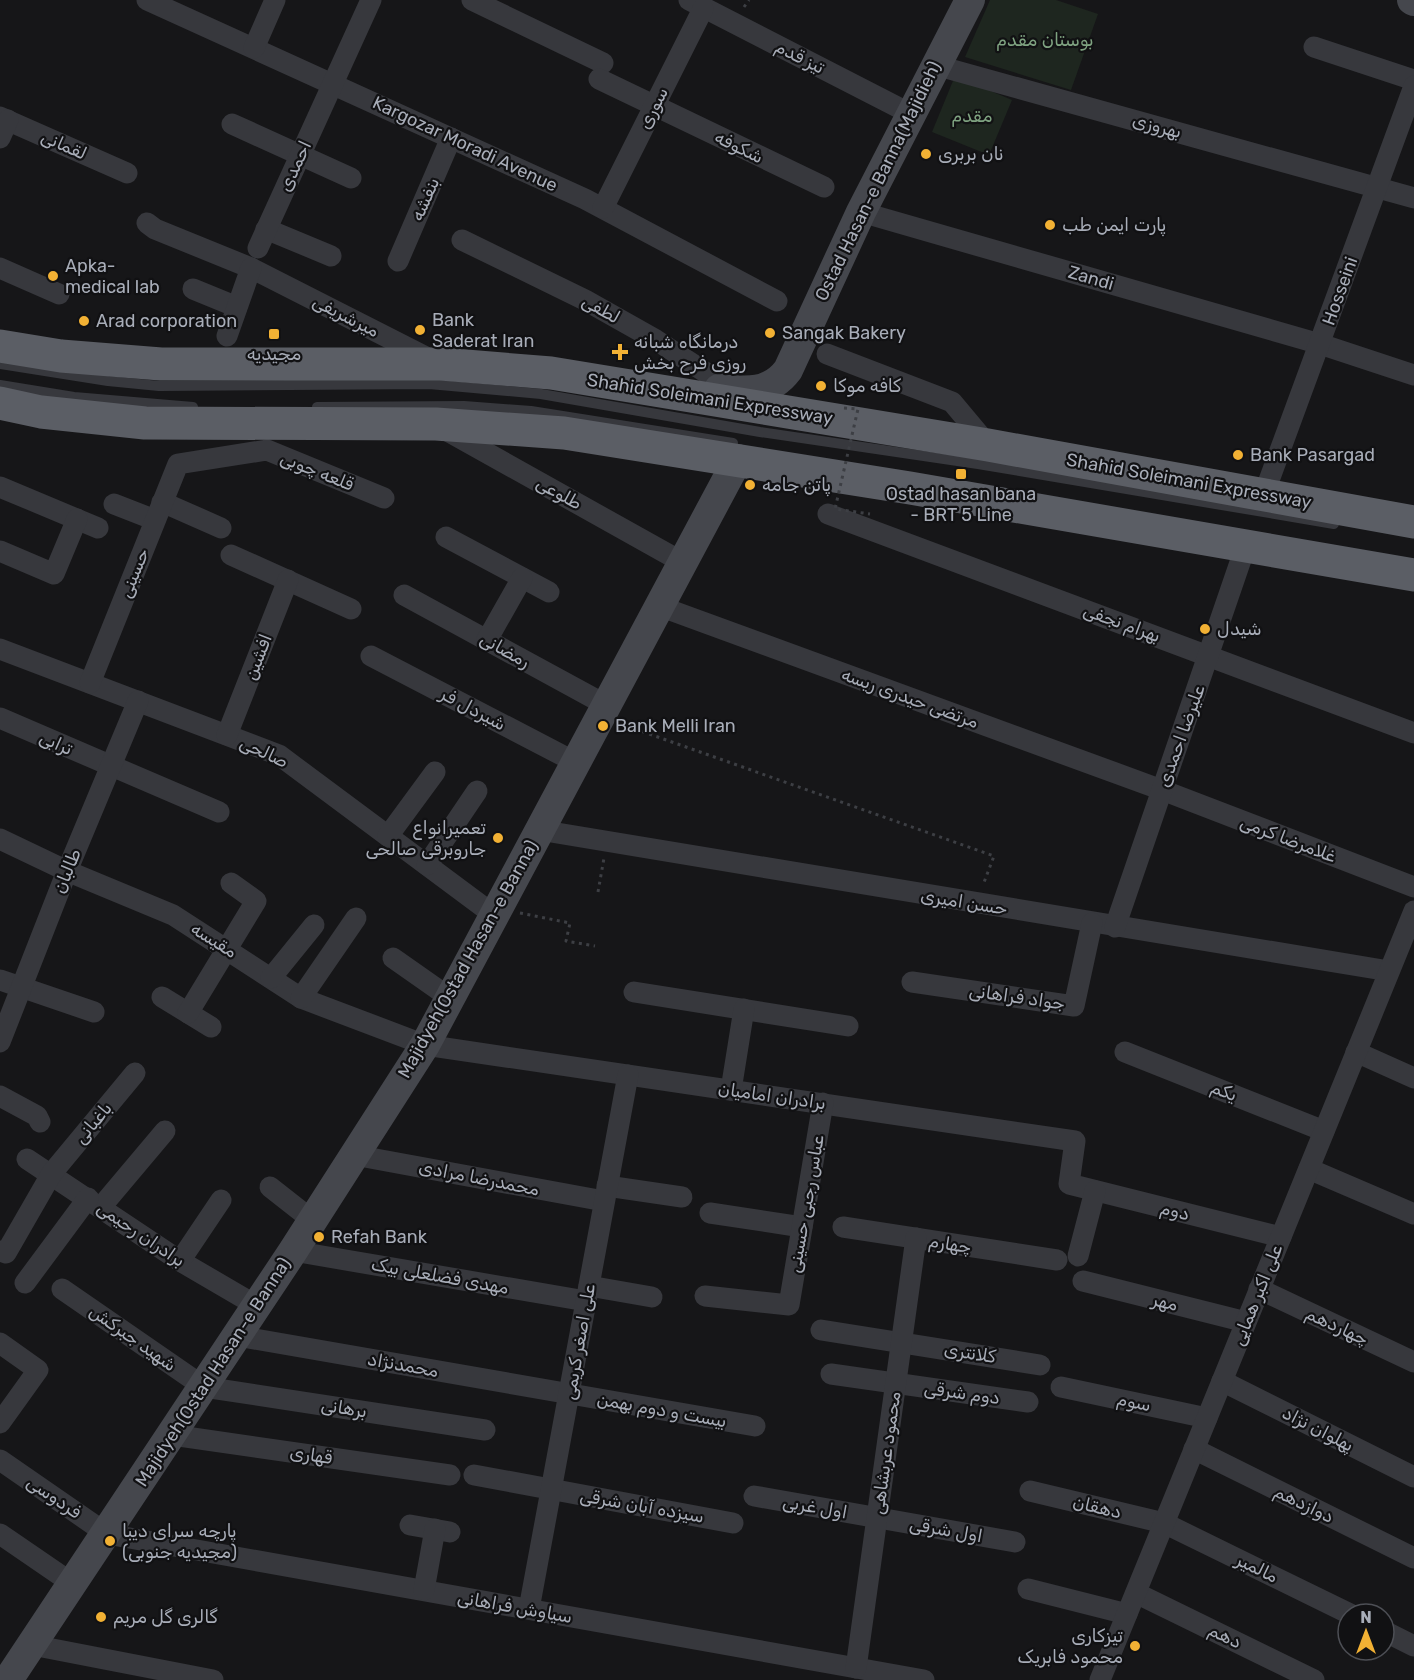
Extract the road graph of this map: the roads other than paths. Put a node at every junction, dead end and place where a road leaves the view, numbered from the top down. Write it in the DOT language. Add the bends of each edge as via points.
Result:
graph roads {
  1 [pos="275,0"];
  2 [pos="371,0"];
  3 [pos="471,0"];
  4 [pos="970,0"];
  5 [pos="155,2"];
  6 [pos="696,4"];
  7 [pos="1314,47"];
  8 [pos="254,48"];
  9 [pos="935,65"];
  10 [pos="1414,80"];
  11 [pos="333,84"];
  12 [pos="1414,86"];
  13 [pos="654,106"];
  14 [pos="911,114"];
  15 [pos="232,124"];
  16 [pos="3,125"];
  17 [pos="451,138"];
  18 [pos="301,154"];
  19 [pos="127,173"];
  20 [pos="351,178"];
  21 [pos="824,188"];
  22 [pos="1379,188"];
  23 [pos="1414,198"];
  24 [pos="603,208"];
  25 [pos="861,212"];
  26 [pos="147,224"];
  27 [pos="462,240"];
  28 [pos="258,248"];
  29 [pos="331,256"];
  30 [pos="398,261"];
  31 [pos="0,268"];
  32 [pos="193,289"];
  33 [pos="59,294"];
  34 [pos="777,301"];
  35 [pos="237,306"];
  36 [pos="0,333"];
  37 [pos="227,336"];
  38 [pos="1320,344"];
  39 [pos="0,346"];
  40 [pos="827,354"];
  41 [pos="61,356"];
  42 [pos="0,364"];
  43 [pos="441,364"];
  44 [pos="551,373"];
  45 [pos="1414,375"];
  46 [pos="0,385"];
  47 [pos="734,391"];
  48 [pos="0,404"];
  49 [pos="310,407"];
  50 [pos="209,408"];
  51 [pos="0,410"];
  52 [pos="41,411"];
  53 [pos="436,424"];
  54 [pos="988,445"];
  55 [pos="739,452"];
  56 [pos="178,464"];
  57 [pos="0,487"];
  58 [pos="1264,494"];
  59 [pos="384,498"];
  60 [pos="114,504"];
  61 [pos="159,511"];
  62 [pos="828,514"];
  63 [pos="77,519"];
  64 [pos="1414,522"];
  65 [pos="1344,526"];
  66 [pos="98,528"];
  67 [pos="221,528"];
  68 [pos="446,537"];
  69 [pos="1246,545"];
  70 [pos="0,551"];
  71 [pos="231,555"];
  72 [pos="682,562"];
  73 [pos="1414,575"];
  74 [pos="522,578"];
  75 [pos="288,580"];
  76 [pos="549,592"];
  77 [pos="404,595"];
  78 [pos="659,606"];
  79 [pos="351,609"];
  80 [pos="487,640"];
  81 [pos="0,649"];
  82 [pos="1210,655"];
  83 [pos="371,656"];
  84 [pos="90,684"];
  85 [pos="138,701"];
  86 [pos="603,711"];
  87 [pos="0,718"];
  88 [pos="1414,733"];
  89 [pos="227,735"];
  90 [pos="575,762"];
  91 [pos="111,768"];
  92 [pos="435,771"];
  93 [pos="1162,790"];
  94 [pos="477,791"];
  95 [pos="219,812"];
  96 [pos="539,830"];
  97 [pos="388,836"];
  98 [pos="0,839"];
  99 [pos="427,865"];
  100 [pos="67,871"];
  101 [pos="231,883"];
  102 [pos="1414,887"];
  103 [pos="1414,911"];
  104 [pos="496,912"];
  105 [pos="356,918"];
  106 [pos="1092,923"];
  107 [pos="314,925"];
  108 [pos="1115,927"];
  109 [pos="1408,944"];
  110 [pos="228,949"];
  111 [pos="393,958"];
  112 [pos="1389,971"];
  113 [pos="271,978"];
  114 [pos="0,980"];
  115 [pos="912,982"];
  116 [pos="21,989"];
  117 [pos="634,992"];
  118 [pos="162,997"];
  119 [pos="302,998"];
  120 [pos="450,998"];
  121 [pos="744,1009"];
  122 [pos="94,1012"];
  123 [pos="188,1013"];
  124 [pos="848,1026"];
  125 [pos="211,1027"];
  126 [pos="0,1042"];
  127 [pos="425,1045"];
  128 [pos="1125,1052"];
  129 [pos="1356,1052"];
  130 [pos="135,1073"];
  131 [pos="628,1075"];
  132 [pos="1414,1078"];
  133 [pos="731,1090"];
  134 [pos="0,1096"];
  135 [pos="823,1103"];
  136 [pos="40,1122"];
  137 [pos="165,1131"];
  138 [pos="1324,1131"];
  139 [pos="354,1155"];
  140 [pos="27,1159"];
  141 [pos="1309,1169"];
  142 [pos="52,1173"];
  143 [pos="1069,1184"];
  144 [pos="270,1187"];
  145 [pos="1095,1191"];
  146 [pos="606,1194"];
  147 [pos="682,1197"];
  148 [pos="221,1200"];
  149 [pos="94,1203"];
  150 [pos="710,1212"];
  151 [pos="1414,1214"];
  152 [pos="312,1220"];
  153 [pos="802,1227"];
  154 [pos="843,1227"];
  155 [pos="1281,1237"];
  156 [pos="916,1238"];
  157 [pos="0,1251"];
  158 [pos="293,1251"];
  159 [pos="1078,1256"];
  160 [pos="1058,1260"];
  161 [pos="180,1261"];
  162 [pos="1083,1281"];
  163 [pos="25,1283"];
  164 [pos="62,1289"];
  165 [pos="1259,1289"];
  166 [pos="588,1294"];
  167 [pos="705,1296"];
  168 [pos="652,1297"];
  169 [pos="257,1306"];
  170 [pos="1246,1322"];
  171 [pos="820,1330"];
  172 [pos="237,1336"];
  173 [pos="901,1342"];
  174 [pos="0,1343"];
  175 [pos="1414,1362"];
  176 [pos="1040,1365"];
  177 [pos="831,1374"];
  178 [pos="1222,1381"];
  179 [pos="895,1384"];
  180 [pos="204,1387"];
  181 [pos="1061,1387"];
  182 [pos="569,1394"];
  183 [pos="1028,1402"];
  184 [pos="1207,1418"];
  185 [pos="0,1423"];
  186 [pos="755,1426"];
  187 [pos="484,1430"];
  188 [pos="172,1435"];
  189 [pos="1194,1449"];
  190 [pos="0,1460"];
  191 [pos="450,1475"];
  192 [pos="474,1475"];
  193 [pos="1414,1477"];
  194 [pos="551,1490"];
  195 [pos="1030,1491"];
  196 [pos="754,1496"];
  197 [pos="877,1519"];
  198 [pos="734,1523"];
  199 [pos="1164,1523"];
  200 [pos="410,1525"];
  201 [pos="0,1534"];
  202 [pos="107,1534"];
  203 [pos="1015,1542"];
  204 [pos="1414,1558"];
  205 [pos="73,1584"];
  206 [pos="1028,1589"];
  207 [pos="424,1590"];
  208 [pos="1136,1593"];
  209 [pos="1336,1607"];
  210 [pos="529,1609"];
  211 [pos="1127,1614"];
  212 [pos="1396,1637"];
  213 [pos="1414,1646"];
  214 [pos="14,1662"];
  215 [pos="856,1668"];
  216 [pos="213,1680"];
  217 [pos="924,1680"];
  218 [pos="1101,1680"];
  219 [pos="1314,1680"];
  1 -- 8 [label="street"];
  2 -- 11 [label="street, احمدی"];
  3 -- 13 [label="street, شکوفه" via="601,71"];
  4 -- 9 [label="main road, Ostad Hasan-e Banna(Majidieh)"];
  5 -- 8 [label="street, Kargozar Moradi Avenue"];
  6 -- 13 [label="street, سوری"];
  6 -- 14 [label="street, تیز قدم"];
  7 -- 10 [label="street"];
  8 -- 11 [label="street, Kargozar Moradi Avenue"];
  9 -- 14 [label="main road, Ostad Hasan-e Banna(Majidieh)"];
  9 -- 22 [label="street, بهروزی"];
  11 -- 17 [label="street, Kargozar Moradi Avenue"];
  11 -- 18 [label="street, احمدی"];
  12 -- 22 [label="street, Hosseini"];
  13 -- 21 [label="street, شکوفه"];
  13 -- 24 [label="street, سوری"];
  14 -- 25 [label="main road, Ostad Hasan-e Banna(Majidieh)"];
  15 -- 18 [label="street"];
  16 -- 19 [label="street, لقمانی"];
  17 -- 24 [label="street, Kargozar Moradi Avenue"];
  17 -- 30 [label="street, بنفشه"];
  18 -- 20 [label="street"];
  18 -- 28 [label="street, احمدی"];
  22 -- 23 [label="street, بهروزی"];
  22 -- 38 [label="street, Hosseini"];
  24 -- 34 [label="street, Kargozar Moradi Avenue"];
  25 -- 38 [label="street, Zandi"];
  25 -- 47 [label="main road, Ostad Hasan-e Banna(Majidieh)" via="788,370 768,388"];
  26 -- 28 [label="street" via="155,229"];
  27 -- 47 [label="street, لطفی" via="585,300"];
  28 -- 29 [label="street"];
  28 -- 35 [label="street, احمدی"];
  28 -- 43 [label="street, میرشریفی"];
  31 -- 33 [label="street"];
  32 -- 35 [label="street"];
  35 -- 37 [label="street, احمدی"];
  36 -- 41 [label="highway"];
  38 -- 45 [label="street, Zandi"];
  38 -- 58 [label="street, Hosseini"];
  39 -- 41 [label="highway, Shahid Soleimani Expressway"];
  40 -- 54 [label="street" via="952,402"];
  41 -- 43 [label="highway, Shahid Soleimani Expressway" via="218,366"];
  42 -- 65 [label="lane" via="159,386 429,384 541,394"];
  43 -- 44 [label="highway, Shahid Soleimani Expressway"];
  44 -- 47 [label="main road, Ostad Hasan-e Banna(Majidieh)"];
  44 -- 54 [label="highway, Shahid Soleimani Expressway"];
  46 -- 50 [label="lane" via="74,398"];
  48 -- 52 [label="highway"];
  49 -- 55 [label="lane" via="464,406 531,411"];
  51 -- 52 [label="highway"];
  52 -- 53 [label="highway" via="145,423"];
  53 -- 55 [label="highway"];
  53 -- 72 [label="street, طلوعی"];
  54 -- 58 [label="highway, Shahid Soleimani Expressway"];
  55 -- 69 [label="highway"];
  55 -- 72 [label="main road, Majidyeh(Ostad Hasan-e Banna)"];
  56 -- 59 [label="street, قلعه چوبی" via="267,450"];
  56 -- 61 [label="street, حسینی"];
  57 -- 63 [label="street"];
  58 -- 64 [label="highway, Shahid Soleimani Expressway"];
  60 -- 61 [label="street"];
  61 -- 67 [label="street"];
  61 -- 84 [label="street, حسینی"];
  62 -- 82 [label="street, بهرام نجفی"];
  63 -- 66 [label="street"];
  63 -- 70 [label="street" via="54,573"];
  68 -- 74 [label="street"];
  69 -- 73 [label="highway"];
  69 -- 82 [label="street, علیرضا احمدی"];
  71 -- 75 [label="street"];
  72 -- 78 [label="main road, Majidyeh(Ostad Hasan-e Banna)"];
  74 -- 76 [label="street"];
  74 -- 80 [label="street"];
  75 -- 79 [label="street"];
  75 -- 89 [label="street, افشین"];
  77 -- 80 [label="street, رمضانی"];
  78 -- 86 [label="main road, Majidyeh(Ostad Hasan-e Banna)"];
  78 -- 93 [label="street, مرتضی حیدری ریسه"];
  80 -- 86 [label="street, رمضانی"];
  81 -- 84 [label="street, صالحی"];
  82 -- 88 [label="street, بهرام نجفی"];
  82 -- 93 [label="street, علیرضا احمدی"];
  83 -- 90 [label="street, شیردل فر"];
  84 -- 85 [label="street, صالحی"];
  85 -- 89 [label="street, صالحی"];
  85 -- 91 [label="street, طالبان"];
  86 -- 90 [label="main road, Majidyeh(Ostad Hasan-e Banna)"];
  87 -- 91 [label="street, ترابی"];
  89 -- 97 [label="street, صالحی" via="279,755"];
  90 -- 96 [label="main road, Majidyeh(Ostad Hasan-e Banna)"];
  91 -- 95 [label="street, ترابی"];
  91 -- 100 [label="street, طالبان"];
  92 -- 97 [label="street"];
  93 -- 102 [label="street, غلامرضا کرمی"];
  93 -- 108 [label="street, علیرضا احمدی"];
  94 -- 99 [label="street"];
  96 -- 104 [label="main road, Majidyeh(Ostad Hasan-e Banna)"];
  96 -- 106 [label="street, حسن امیری"];
  97 -- 99 [label="street, صالحی"];
  98 -- 100 [label="street, مقیسه"];
  99 -- 104 [label="street, صالحی"];
  100 -- 110 [label="street, مقیسه" via="173,915"];
  100 -- 116 [label="street, طالبان"];
  101 -- 110 [label="street" via="256,901"];
  103 -- 109 [label="street, علی اکبر همایی"];
  104 -- 120 [label="main road, Majidyeh(Ostad Hasan-e Banna)"];
  105 -- 119 [label="street"];
  106 -- 108 [label="street, حسن امیری"];
  106 -- 115 [label="street, جواد فراهانی" via="1074,1006"];
  107 -- 113 [label="street"];
  108 -- 112 [label="street, حسن امیری"];
  109 -- 112 [label="street, علی اکبر همایی"];
  110 -- 113 [label="street, مقیسه"];
  110 -- 123 [label="street"];
  111 -- 120 [label="street"];
  112 -- 129 [label="street, علی اکبر همایی"];
  113 -- 119 [label="street, مقیسه"];
  114 -- 116 [label="street"];
  116 -- 122 [label="street"];
  116 -- 126 [label="street, طالبان"];
  117 -- 121 [label="street"];
  118 -- 123 [label="street"];
  119 -- 127 [label="street, مقیسه"];
  120 -- 127 [label="main road, Majidyeh(Ostad Hasan-e Banna)"];
  121 -- 124 [label="street"];
  121 -- 133 [label="street"];
  123 -- 125 [label="street"];
  127 -- 131 [label="street, برادران امامیان"];
  127 -- 139 [label="main road, Majidyeh(Ostad Hasan-e Banna)"];
  128 -- 138 [label="street, یکم"];
  129 -- 132 [label="street"];
  129 -- 138 [label="street, علی اکبر همایی"];
  130 -- 142 [label="street, باغبانی"];
  131 -- 133 [label="street, برادران امامیان"];
  131 -- 146 [label="street, علی اصغر کریمی"];
  133 -- 135 [label="street, برادران امامیان"];
  134 -- 136 [label="street" via="37,1116"];
  135 -- 143 [label="street, برادران امامیان" via="1075,1141"];
  135 -- 153 [label="street, عباس رجبی حسینی"];
  137 -- 149 [label="street"];
  138 -- 141 [label="street, علی اکبر همایی"];
  139 -- 146 [label="street, محمدرضا مرادی"];
  139 -- 152 [label="main road, Majidyeh(Ostad Hasan-e Banna)"];
  140 -- 142 [label="street, برادران رحیمی"];
  141 -- 151 [label="street"];
  141 -- 155 [label="street, علی اکبر همایی"];
  142 -- 149 [label="street, برادران رحیمی"];
  142 -- 157 [label="street, باغبانی" via="6,1252"];
  143 -- 145 [label="street, دوم"];
  144 -- 152 [label="street"];
  145 -- 155 [label="street, دوم"];
  145 -- 159 [label="street"];
  146 -- 147 [label="street, محمدرضا مرادی"];
  146 -- 166 [label="street, علی اصغر کریمی"];
  148 -- 161 [label="street"];
  149 -- 161 [label="street, برادران رحیمی"];
  149 -- 163 [label="street"];
  150 -- 153 [label="street"];
  152 -- 158 [label="main road, Majidyeh(Ostad Hasan-e Banna)"];
  153 -- 167 [label="street, عباس رجبی حسینی" via="789,1305"];
  154 -- 156 [label="street, چهارم"];
  155 -- 165 [label="street, علی اکبر همایی"];
  156 -- 160 [label="street, چهارم"];
  156 -- 173 [label="street, محمود عربشاهی"];
  158 -- 166 [label="street, مهدی فضلعلی بیک"];
  158 -- 169 [label="main road, Majidyeh(Ostad Hasan-e Banna)"];
  161 -- 169 [label="street, برادران رحیمی"];
  162 -- 170 [label="street, مهر"];
  164 -- 180 [label="street, شهید جبرکش"];
  165 -- 170 [label="street, علی اکبر همایی"];
  165 -- 175 [label="street, چهاردهم"];
  166 -- 168 [label="street, مهدی فضلعلی بیک"];
  166 -- 182 [label="street, علی اصغر کریمی"];
  169 -- 172 [label="main road, Majidyeh(Ostad Hasan-e Banna)"];
  170 -- 178 [label="street, علی اکبر همایی"];
  171 -- 173 [label="street, کلانتری"];
  172 -- 180 [label="main road, Majidyeh(Ostad Hasan-e Banna)"];
  172 -- 182 [label="street, محمدنژاد"];
  173 -- 176 [label="street, کلانتری"];
  173 -- 179 [label="street, محمود عربشاهی"];
  174 -- 185 [label="street" via="38,1370"];
  177 -- 179 [label="street, دوم شرقی"];
  178 -- 184 [label="street, علی اکبر همایی"];
  178 -- 193 [label="street, پهلوان نژاد"];
  179 -- 183 [label="street, دوم شرقی"];
  179 -- 197 [label="street, محمود عربشاهی"];
  180 -- 187 [label="street, برهانی"];
  180 -- 188 [label="main road, Majidyeh(Ostad Hasan-e Banna)"];
  181 -- 184 [label="street, سوم"];
  182 -- 186 [label="street, بیست و دوم بهمن"];
  182 -- 194 [label="street, علی اصغر کریمی"];
  184 -- 189 [label="street, علی اکبر همایی"];
  188 -- 191 [label="street, قهاری"];
  188 -- 202 [label="main road, Majidyeh(Ostad Hasan-e Banna)"];
  189 -- 199 [label="street, علی اکبر همایی"];
  189 -- 204 [label="street, دوازدهم"];
  190 -- 202 [label="street, فردوسی"];
  192 -- 194 [label="street, سیزده آبان شرقی"];
  194 -- 198 [label="street, سیزده آبان شرقی"];
  194 -- 210 [label="street, علی اصغر کریمی"];
  195 -- 199 [label="street, دهقان"];
  196 -- 197 [label="street, اول غربی"];
  197 -- 203 [label="street, اول شرقی"];
  197 -- 215 [label="street, محمود عربشاهی"];
  199 -- 208 [label="street, علی اکبر همایی"];
  199 -- 209 [label="street, مالمیر"];
  200 -- 207 [label="street" via="442,1530"];
  201 -- 205 [label="street"];
  202 -- 205 [label="main road, Majidyeh(Ostad Hasan-e Banna)"];
  202 -- 207 [label="street, سیاوش فراهانی"];
  205 -- 214 [label="main road, Majidyeh(Ostad Hasan-e Banna)"];
  206 -- 211 [label="street"];
  207 -- 210 [label="street, سیاوش فراهانی"];
  208 -- 211 [label="street, علی اکبر همایی"];
  208 -- 219 [label="street, دهم"];
  210 -- 215 [label="street, سیاوش فراهانی"];
  211 -- 218 [label="street, علی اکبر همایی"];
  212 -- 213 [label="street"];
  214 -- 216 [label="street"];
  215 -- 217 [label="street, سیاوش فراهانی"];
}
